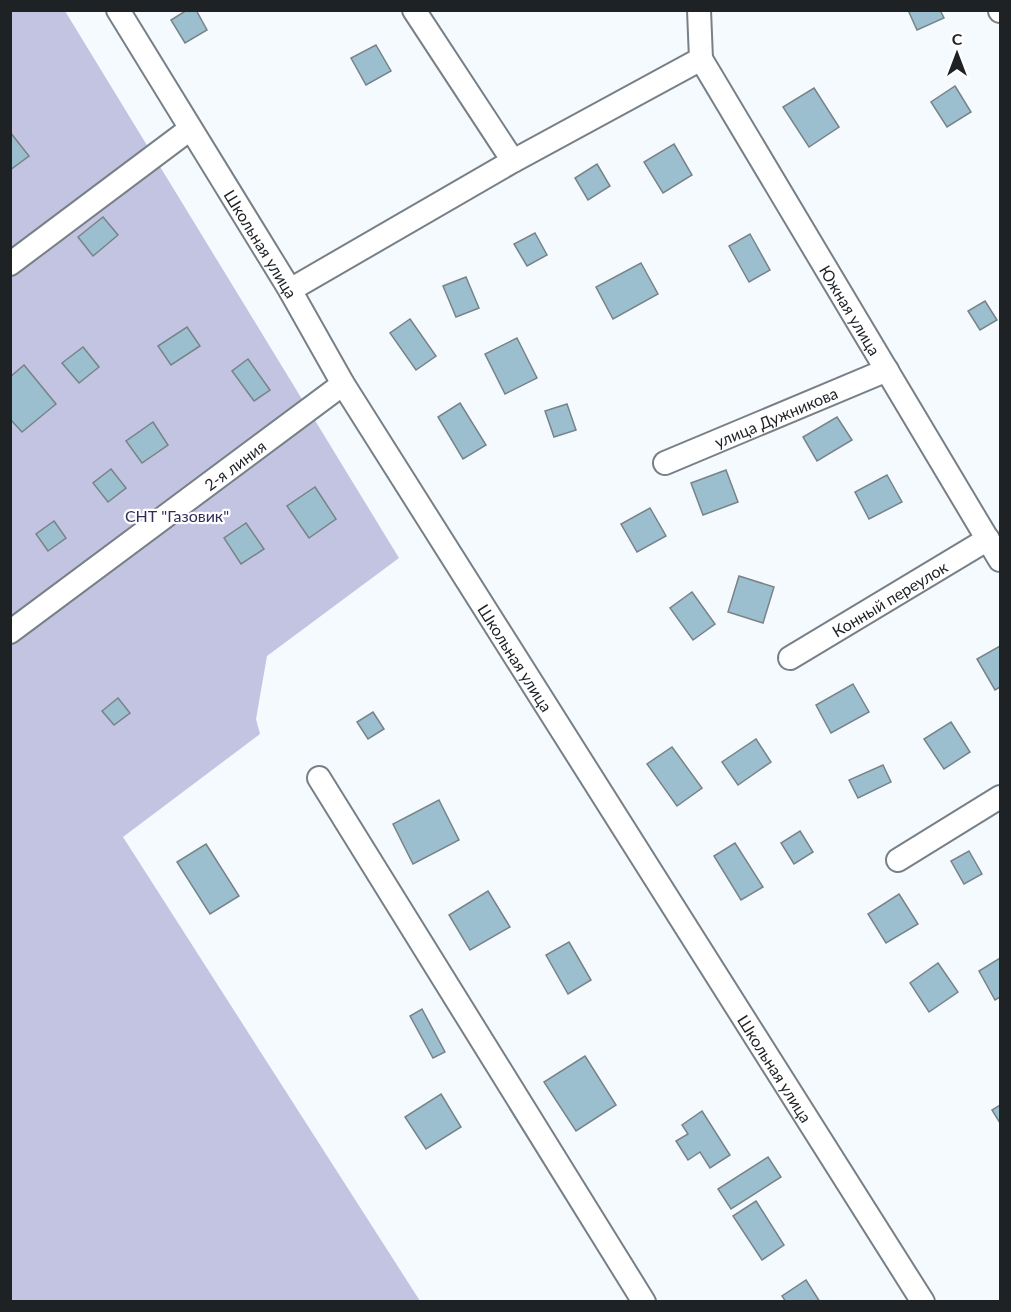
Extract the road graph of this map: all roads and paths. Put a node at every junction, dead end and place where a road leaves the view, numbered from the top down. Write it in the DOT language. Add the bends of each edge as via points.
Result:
graph roads {
  1 [pos="118,10"];
  2 [pos="414,10"];
  3 [pos="699,10"];
  4 [pos="701,59"];
  5 [pos="189,129"];
  6 [pos="513,161"];
  7 [pos="10,264"];
  8 [pos="290,290"];
  9 [pos="887,370"];
  10 [pos="343,384"];
  11 [pos="665,463"];
  12 [pos="988,539"];
  13 [pos="1000,560"];
  14 [pos="10,632"];
  15 [pos="790,658"];
  16 [pos="319,778"];
  17 [pos="1000,797"];
  18 [pos="898,860"];
  19 [pos="644,1302"];
  20 [pos="923,1302"];
  1 -- 5 [label="street, Школьная улица"];
  2 -- 6 [label="street"];
  3 -- 4 [label="street"];
  4 -- 6 [label="street"];
  4 -- 9 [label="street, Южная улица"];
  5 -- 7 [label="street"];
  5 -- 8 [label="street, Школьная улица"];
  6 -- 8 [label="street"];
  8 -- 10 [label="street, Школьная улица"];
  9 -- 11 [label="street, улица Дужникова"];
  9 -- 12 [label="street, Южная улица"];
  10 -- 14 [label="street, 2-я линия"];
  10 -- 20 [label="street, Школьная улица"];
  12 -- 13 [label="street, Южная улица"];
  12 -- 15 [label="street, Конный переулок"];
  16 -- 19 [label="street"];
  17 -- 18 [label="street"];
}
